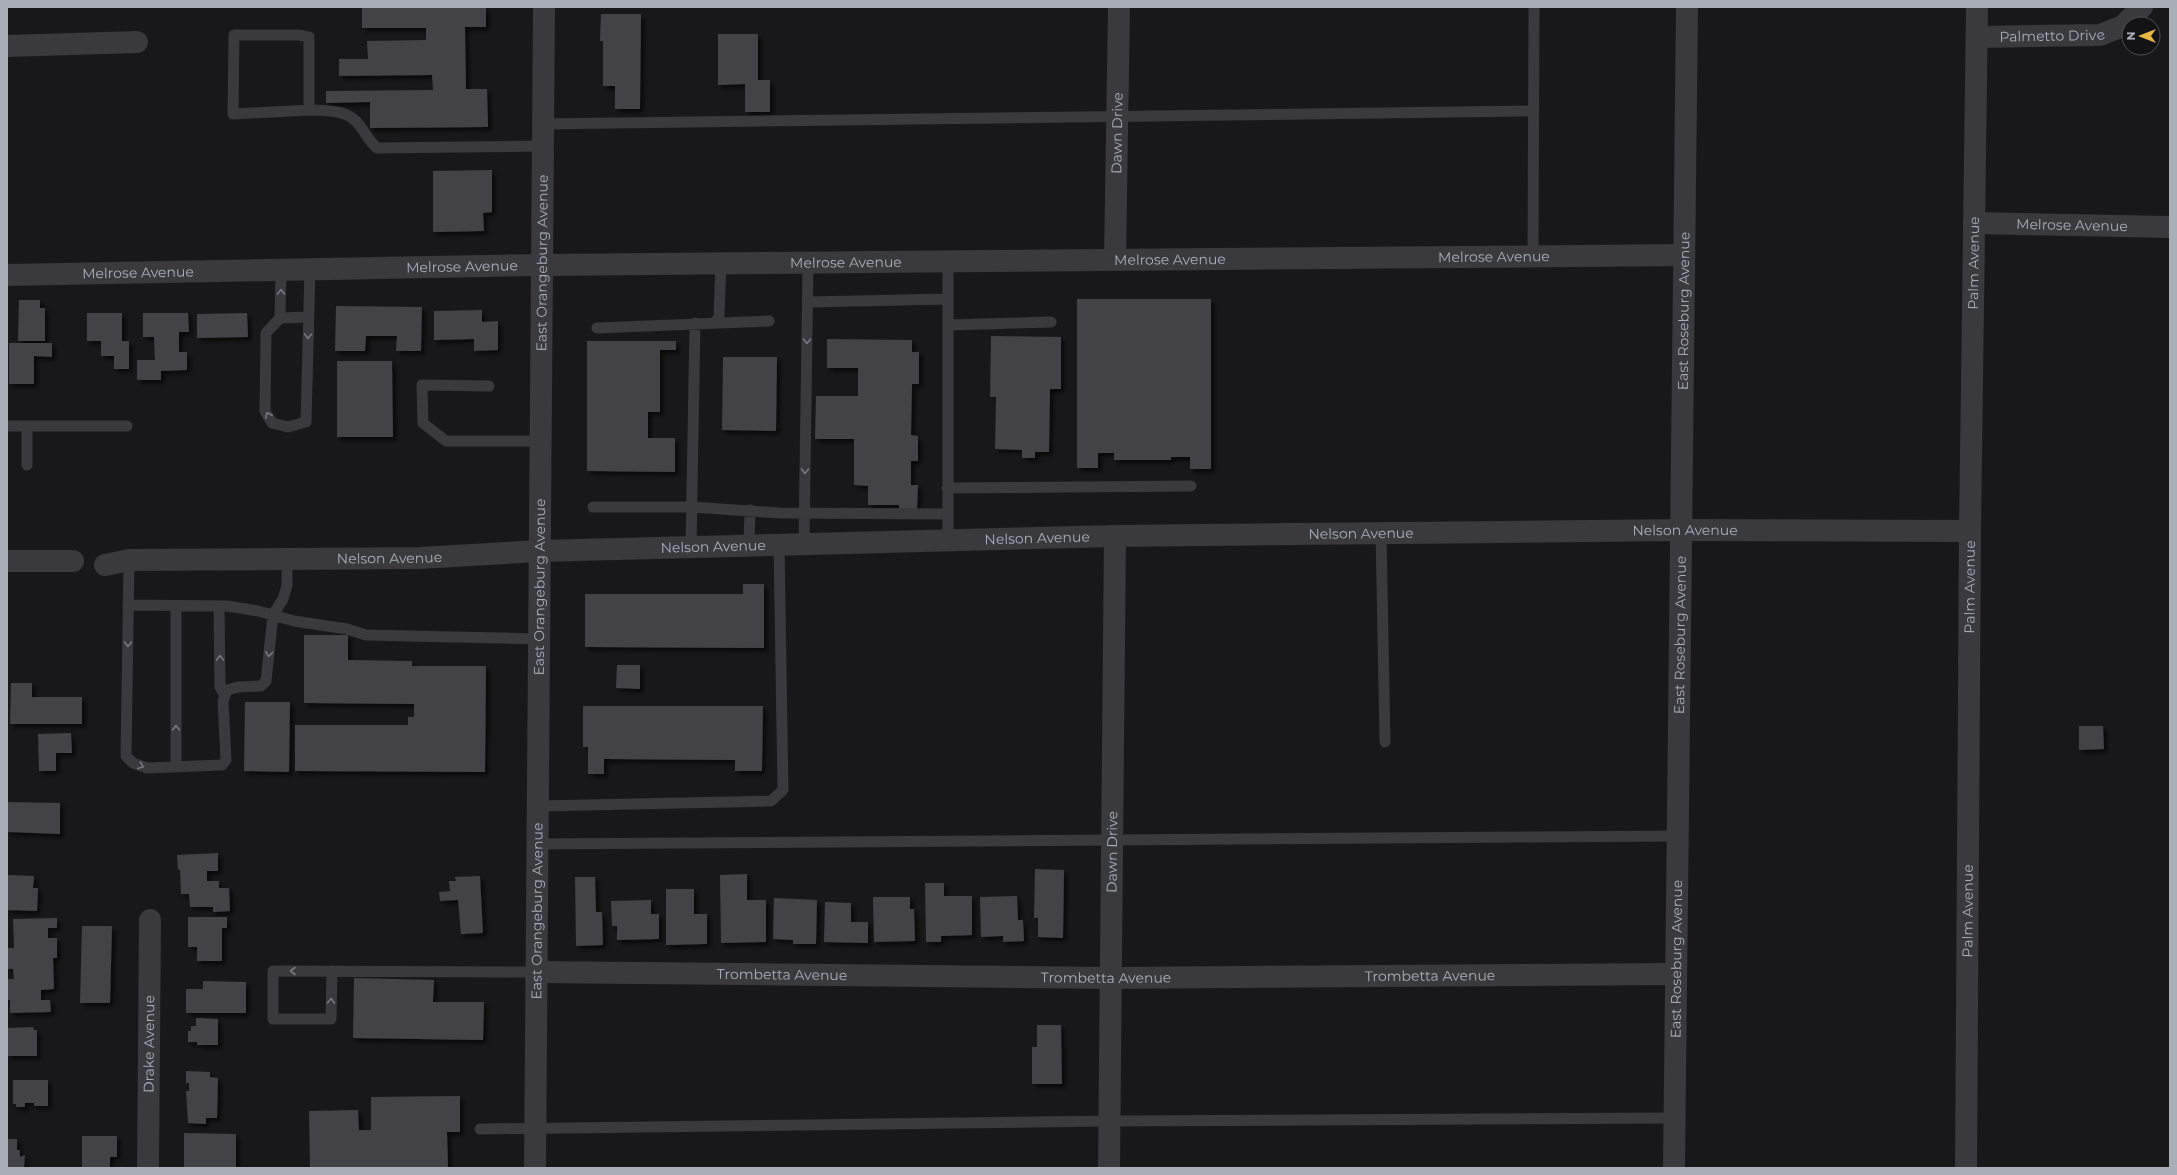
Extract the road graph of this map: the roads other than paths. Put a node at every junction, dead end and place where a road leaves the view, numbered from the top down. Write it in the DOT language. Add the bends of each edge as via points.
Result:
graph roads {
  1 [pos="544,7"];
  2 [pos="1119,7"];
  3 [pos="1534,7"];
  4 [pos="1687,7"];
  5 [pos="1977,7"];
  6 [pos="2142,7"];
  7 [pos="1977,37"];
  8 [pos="137,42"];
  9 [pos="7,46"];
  10 [pos="309,110"];
  11 [pos="1534,111"];
  12 [pos="1117,118"];
  13 [pos="542,124"];
  14 [pos="542,146"];
  15 [pos="1974,223"];
  16 [pos="2170,227"];
  17 [pos="1684,255"];
  18 [pos="1533,256"];
  19 [pos="1115,259"];
  20 [pos="948,261"];
  21 [pos="808,262"];
  22 [pos="721,263"];
  23 [pos="541,264"];
  24 [pos="310,269"];
  25 [pos="281,270"];
  26 [pos="7,275"];
  27 [pos="948,299"];
  28 [pos="808,302"];
  29 [pos="309,317"];
  30 [pos="280,318"];
  31 [pos="769,321"];
  32 [pos="716,322"];
  33 [pos="1051,322"];
  34 [pos="695,323"];
  35 [pos="948,325"];
  36 [pos="597,328"];
  37 [pos="489,386"];
  38 [pos="7,426"];
  39 [pos="27,426"];
  40 [pos="127,426"];
  41 [pos="540,441"];
  42 [pos="27,465"];
  43 [pos="1191,486"];
  44 [pos="947,488"];
  45 [pos="593,507"];
  46 [pos="692,507"];
  47 [pos="750,510"];
  48 [pos="805,513"];
  49 [pos="947,514"];
  50 [pos="1680,530"];
  51 [pos="1970,531"];
  52 [pos="1381,533"];
  53 [pos="1115,536"];
  54 [pos="948,540"];
  55 [pos="804,544"];
  56 [pos="779,545"];
  57 [pos="749,546"];
  58 [pos="692,547"];
  59 [pos="540,551"];
  60 [pos="287,559"];
  61 [pos="129,560"];
  62 [pos="7,561"];
  63 [pos="73,561"];
  64 [pos="105,565"];
  65 [pos="128,606"];
  66 [pos="176,606"];
  67 [pos="219,606"];
  68 [pos="273,615"];
  69 [pos="539,639"];
  70 [pos="225,696"];
  71 [pos="1385,742"];
  72 [pos="176,767"];
  73 [pos="538,806"];
  74 [pos="1677,836"];
  75 [pos="1112,840"];
  76 [pos="538,844"];
  77 [pos="150,920"];
  78 [pos="332,971"];
  79 [pos="537,972"];
  80 [pos="1675,974"];
  81 [pos="1111,978"];
  82 [pos="1674,1118"];
  83 [pos="1109,1121"];
  84 [pos="535,1127"];
  85 [pos="480,1129"];
  86 [pos="148,1168"];
  87 [pos="535,1168"];
  88 [pos="1109,1168"];
  89 [pos="1674,1168"];
  90 [pos="1966,1168"];
  1 -- 13 [label="street, East Orangeburg Avenue"];
  2 -- 12 [label="street, Dawn Drive"];
  3 -- 11 [label="lane"];
  4 -- 17 [label="street, East Roseburg Avenue"];
  5 -- 7 [label="street, Palm Avenue"];
  6 -- 7 [label="street, Palmetto Drive" via="2122,26 2100,35"];
  7 -- 15 [label="street, Palm Avenue"];
  8 -- 9 [label="street"];
  10 -- 10 [label="lane" via="309,37 234,35 233,114"];
  10 -- 14 [label="lane" via="352,116 377,148"];
  11 -- 12 [label="lane"];
  11 -- 18 [label="lane"];
  12 -- 13 [label="lane"];
  12 -- 19 [label="street, Dawn Drive"];
  13 -- 14 [label="street, East Orangeburg Avenue"];
  14 -- 23 [label="street, East Orangeburg Avenue"];
  15 -- 16 [label="street, Melrose Avenue"];
  15 -- 51 [label="street, Palm Avenue"];
  17 -- 18 [label="street, Melrose Avenue"];
  17 -- 50 [label="street, East Roseburg Avenue"];
  18 -- 19 [label="street, Melrose Avenue"];
  19 -- 20 [label="street, Melrose Avenue"];
  20 -- 21 [label="street, Melrose Avenue"];
  20 -- 27 [label="lane"];
  21 -- 22 [label="street, Melrose Avenue"];
  21 -- 28 [label="lane"];
  22 -- 23 [label="street, Melrose Avenue"];
  22 -- 32 [label="lane" via="719,316"];
  23 -- 24 [label="street, Melrose Avenue"];
  23 -- 41 [label="street, East Orangeburg Avenue"];
  24 -- 25 [label="street, Melrose Avenue"];
  24 -- 29 [label="lane"];
  25 -- 26 [label="street, Melrose Avenue"];
  30 -- 25 [label="lane, one-way"];
  27 -- 28 [label="lane"];
  27 -- 35 [label="lane"];
  28 -- 48 [label="lane, one-way"];
  29 -- 30 [label="lane"];
  29 -- 30 [label="lane, one-way" via="306,422 288,428 272,423 265,411 266,333"];
  31 -- 32 [label="lane"];
  32 -- 34 [label="lane"];
  33 -- 35 [label="lane"];
  34 -- 36 [label="lane"];
  34 -- 46 [label="lane"];
  35 -- 44 [label="lane"];
  37 -- 41 [label="lane" via="422,385 423,423 446,441"];
  38 -- 39 [label="lane"];
  39 -- 40 [label="lane"];
  39 -- 42 [label="lane"];
  41 -- 59 [label="street, East Orangeburg Avenue"];
  43 -- 44 [label="lane"];
  44 -- 49 [label="lane"];
  45 -- 46 [label="lane"];
  46 -- 47 [label="lane"];
  46 -- 58 [label="lane"];
  47 -- 48 [label="lane" via="780,514"];
  47 -- 57 [label="lane"];
  48 -- 49 [label="lane"];
  48 -- 55 [label="lane"];
  49 -- 54 [label="lane"];
  50 -- 51 [label="street, Nelson Avenue"];
  50 -- 52 [label="street, Nelson Avenue"];
  50 -- 74 [label="street, East Roseburg Avenue"];
  51 -- 90 [label="street, Palm Avenue"];
  52 -- 53 [label="street, Nelson Avenue"];
  52 -- 71 [label="lane"];
  53 -- 54 [label="street, Nelson Avenue"];
  53 -- 75 [label="street, Dawn Drive"];
  54 -- 55 [label="street, Nelson Avenue"];
  55 -- 56 [label="street, Nelson Avenue"];
  56 -- 57 [label="street, Nelson Avenue"];
  56 -- 73 [label="lane" via="783,790 771,800"];
  57 -- 58 [label="street, Nelson Avenue"];
  58 -- 59 [label="street, Nelson Avenue"];
  59 -- 60 [label="street, Nelson Avenue" via="420,558"];
  59 -- 69 [label="street, East Orangeburg Avenue"];
  60 -- 61 [label="street, Nelson Avenue"];
  60 -- 68 [label="lane" via="287,585 283,599"];
  61 -- 64 [label="street, Nelson Avenue"];
  61 -- 65 [label="lane"];
  62 -- 63 [label="street"];
  65 -- 66 [label="lane"];
  65 -- 72 [label="lane, one-way" via="126,756 133,763 147,768"];
  66 -- 67 [label="lane"];
  72 -- 66 [label="lane, one-way"];
  67 -- 68 [label="lane"];
  70 -- 67 [label="lane, one-way" via="220,687"];
  68 -- 69 [label="lane" via="294,621 347,628 366,635"];
  68 -- 70 [label="lane, one-way" via="266,681 261,686 227,690"];
  69 -- 73 [label="street, East Orangeburg Avenue"];
  70 -- 72 [label="lane" via="223,702 226,760 222,765"];
  73 -- 76 [label="street, East Orangeburg Avenue"];
  74 -- 75 [label="lane"];
  74 -- 80 [label="street, East Roseburg Avenue"];
  75 -- 76 [label="lane"];
  75 -- 81 [label="street, Dawn Drive"];
  76 -- 79 [label="street, East Orangeburg Avenue"];
  77 -- 86 [label="street, Drake Avenue"];
  78 -- 78 [label="lane, one-way" via="273,971 273,1019 331,1019"];
  78 -- 79 [label="lane"];
  79 -- 81 [label="street, Trombetta Avenue"];
  79 -- 84 [label="street, East Orangeburg Avenue"];
  80 -- 81 [label="street, Trombetta Avenue"];
  80 -- 82 [label="street, East Roseburg Avenue"];
  81 -- 83 [label="street, Dawn Drive"];
  82 -- 83 [label="lane"];
  82 -- 89 [label="street, East Roseburg Avenue"];
  83 -- 84 [label="lane"];
  83 -- 88 [label="street, Dawn Drive"];
  84 -- 85 [label="lane"];
  84 -- 87 [label="street, East Orangeburg Avenue"];
}
